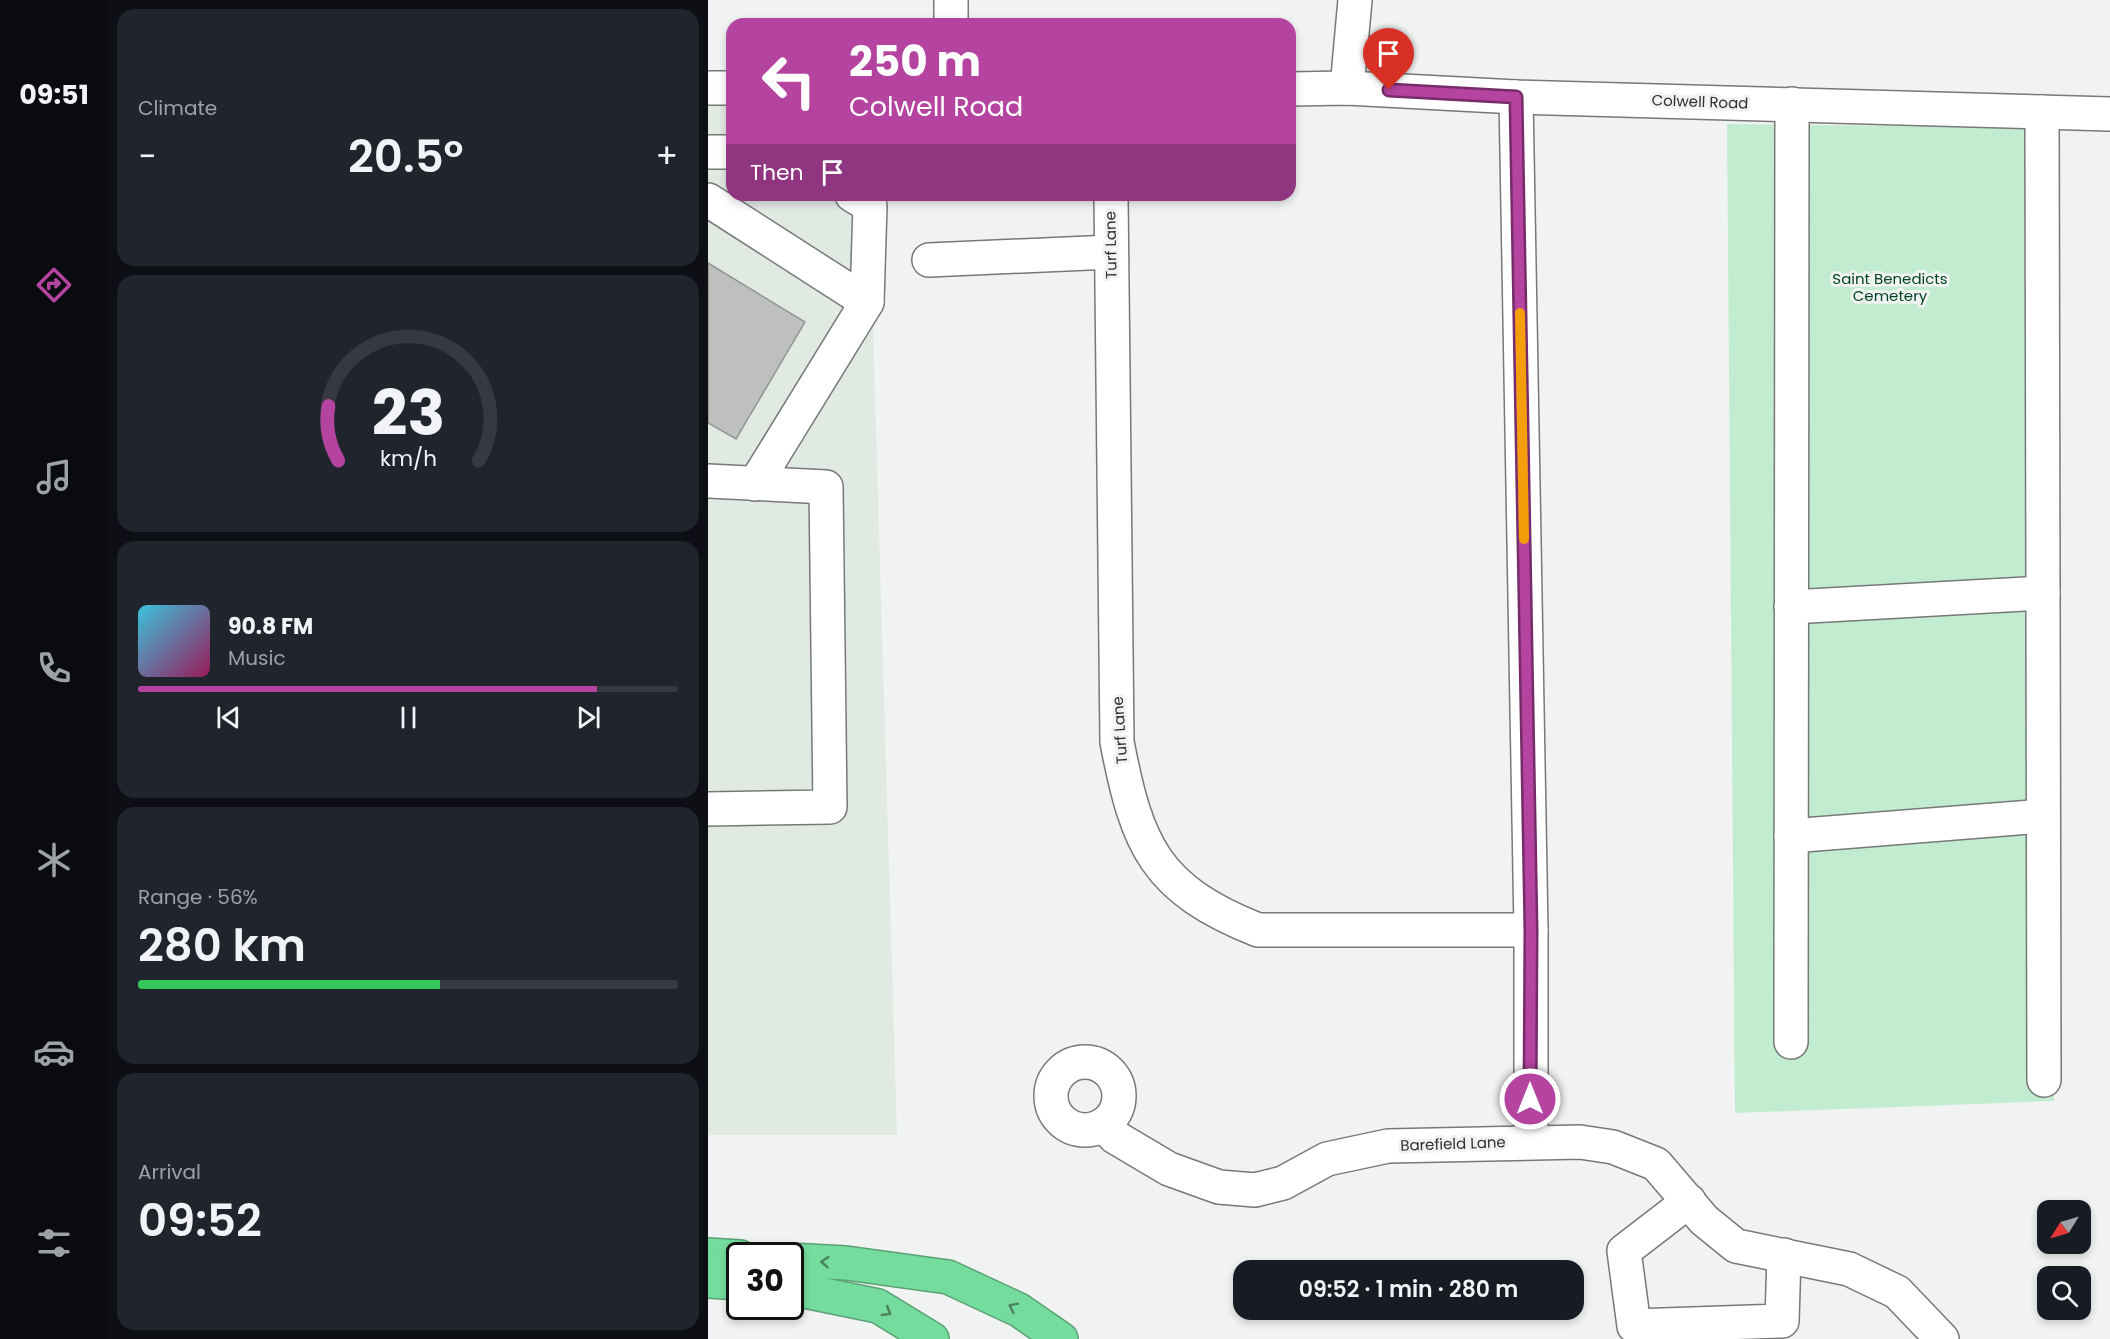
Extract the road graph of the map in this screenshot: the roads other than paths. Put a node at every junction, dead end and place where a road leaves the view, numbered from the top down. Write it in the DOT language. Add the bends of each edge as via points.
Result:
graph roads {
  1 [pos="951,0"];
  2 [pos="1354,0"];
  3 [pos="951,18"];
  4 [pos="708,88"];
  5 [pos="726,88"];
  6 [pos="1347,88"];
  7 [pos="1296,89"];
  8 [pos="1516,97"];
  9 [pos="1792,104"];
  10 [pos="2042,112"];
  11 [pos="2110,114"];
  12 [pos="708,152"];
  13 [pos="726,152"];
  14 [pos="708,200"];
  15 [pos="862,201"];
  16 [pos="1111,201"];
  17 [pos="1111,252"];
  18 [pos="929,260"];
  19 [pos="867,302"];
  20 [pos="708,481"];
  21 [pos="755,484"];
  22 [pos="2043,593"];
  23 [pos="1791,607"];
  24 [pos="708,809"];
  25 [pos="2043,816"];
  26 [pos="1791,836"];
  27 [pos="1531,930"];
  28 [pos="1791,1042"];
  29 [pos="2044,1080"];
  30 [pos="1104,1125"];
  31 [pos="1531,1142"];
  32 [pos="1689,1201"];
  33 [pos="708,1255"];
  34 [pos="1784,1255"];
  35 [pos="726,1256"];
  36 [pos="804,1261"];
  37 [pos="708,1281"];
  38 [pos="726,1282"];
  39 [pos="804,1291"];
  40 [pos="932,1339"];
  41 [pos="1061,1339"];
  42 [pos="1942,1339"];
  1 -- 3 [label="street"];
  2 -- 6 [label="street"];
  4 -- 5 [label="street"];
  6 -- 7 [label="street, Colwell Road"];
  6 -- 8 [label="street, Colwell Road"];
  8 -- 9 [label="street, Colwell Road"];
  8 -- 27 [label="street"];
  9 -- 10 [label="street, Colwell Road"];
  9 -- 23 [label="street"];
  10 -- 11 [label="street, Colwell Road"];
  10 -- 22 [label="street"];
  12 -- 13 [label="street"];
  14 -- 19 [label="street"];
  15 -- 19 [label="street" via="870,206"];
  16 -- 17 [label="street, Turf Lane"];
  17 -- 18 [label="street"];
  17 -- 27 [label="street, Turf Lane" via="1117,742 1128,802 1152,857 1185,892 1220,915 1258,930"];
  19 -- 21 [label="street"];
  20 -- 21 [label="street"];
  21 -- 24 [label="street" via="826,487 830,807"];
  22 -- 23 [label="street"];
  22 -- 25 [label="street"];
  23 -- 26 [label="street"];
  25 -- 26 [label="street"];
  25 -- 29 [label="street"];
  26 -- 28 [label="street"];
  27 -- 31 [label="street"];
  30 -- 31 [label="street, Barefield Lane" via="1115,1137 1169,1169 1220,1187 1255,1190 1283,1183 1328,1159 1388,1146"];
  31 -- 32 [label="street, Barefield Lane" via="1580,1142 1635,1154 1656,1164"];
  32 -- 34 [label="street, Barefield Lane" via="1704,1220 1736,1245"];
  32 -- 34 [label="street" via="1624,1251 1634,1326 1782,1321"];
  33 -- 35 [label="highway"];
  34 -- 42 [label="street, Barefield Lane" via="1849,1269 1897,1292"];
  41 -- 36 [label="highway, one-way" via="1019,1310 948,1277"];
  37 -- 38 [label="highway"];
  39 -- 40 [label="highway, one-way" via="878,1306"];
}
